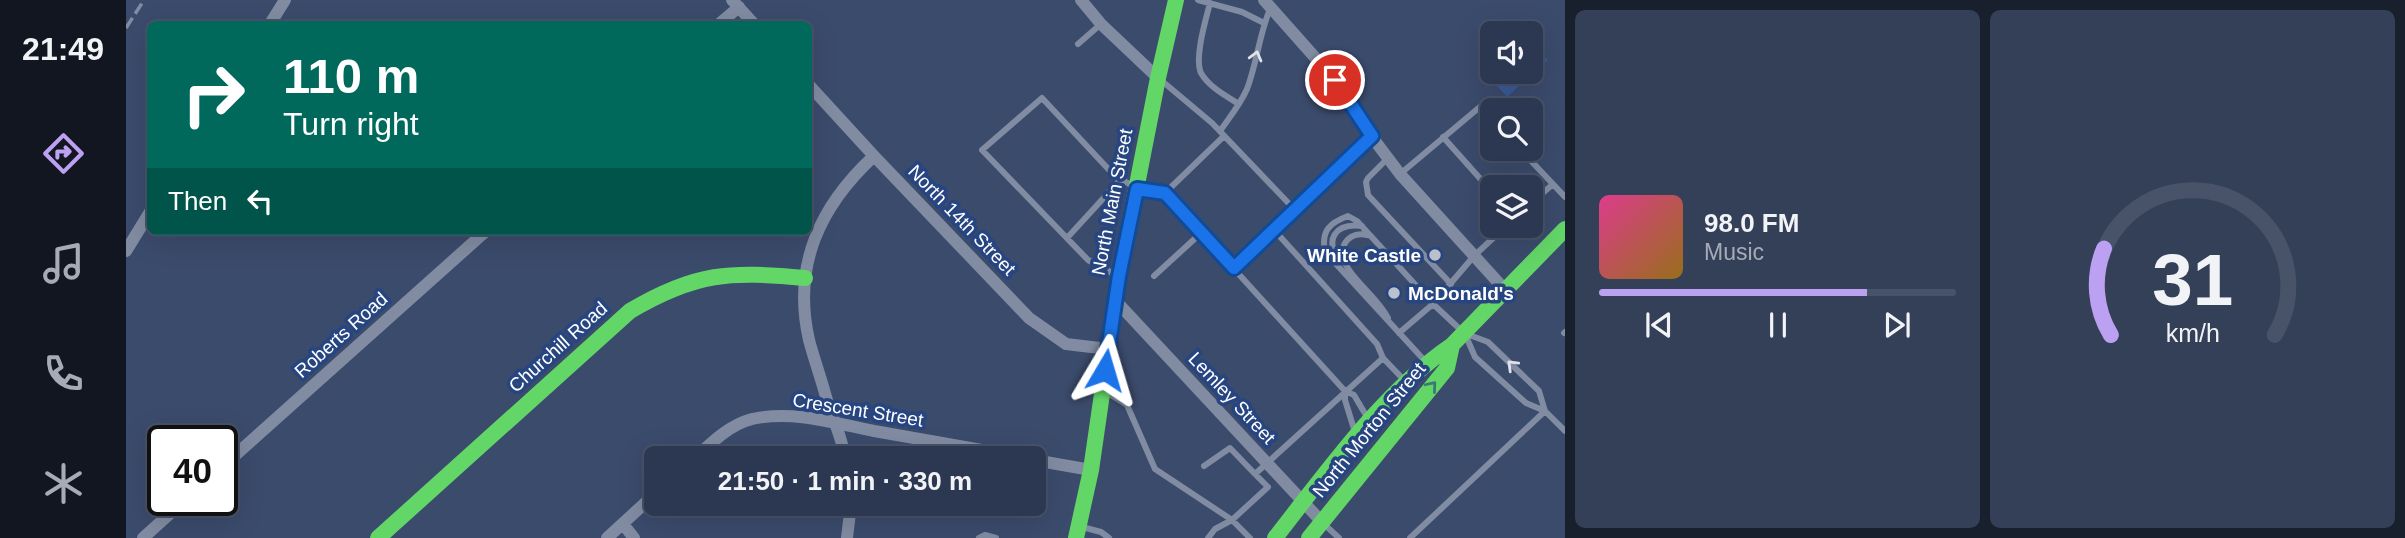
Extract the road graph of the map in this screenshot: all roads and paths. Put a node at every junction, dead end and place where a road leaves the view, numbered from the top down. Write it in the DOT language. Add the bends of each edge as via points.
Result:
graph roads {
  1 [pos="285,0"];
  2 [pos="1081,0"];
  3 [pos="1176,0"];
  4 [pos="1198,0"];
  5 [pos="1210,3"];
  6 [pos="735,4"];
  7 [pos="1267,4"];
  8 [pos="272,21"];
  9 [pos="721,21"];
  10 [pos="751,21"];
  11 [pos="1264,23"];
  12 [pos="1101,24"];
  13 [pos="1078,44"];
  14 [pos="1158,78"];
  15 [pos="812,88"];
  16 [pos="1239,104"];
  17 [pos="1480,106"];
  18 [pos="1222,133"];
  19 [pos="1372,136"];
  20 [pos="1443,137"];
  21 [pos="874,156"];
  22 [pos="1387,159"];
  23 [pos="1531,161"];
  24 [pos="1400,174"];
  25 [pos="1480,178"];
  26 [pos="1121,179"];
  27 [pos="1552,185"];
  28 [pos="1137,189"];
  29 [pos="1165,193"];
  30 [pos="1543,193"];
  31 [pos="1565,197"];
  32 [pos="1296,211"];
  33 [pos="147,217"];
  34 [pos="1362,226"];
  35 [pos="1565,229"];
  36 [pos="1275,231"];
  37 [pos="1201,233"];
  38 [pos="482,235"];
  39 [pos="1372,237"];
  40 [pos="1067,238"];
  41 [pos="1493,238"];
  42 [pos="126,251"];
  43 [pos="1474,256"];
  44 [pos="1346,267"];
  45 [pos="1234,268"];
  46 [pos="1119,276"];
  47 [pos="1154,276"];
  48 [pos="805,278"];
  49 [pos="1451,284"];
  50 [pos="1506,291"];
  51 [pos="1115,300"];
  52 [pos="1433,304"];
  53 [pos="1393,327"];
  54 [pos="1464,332"];
  55 [pos="1399,333"];
  56 [pos="1452,345"];
  57 [pos="1108,349"];
  58 [pos="1382,358"];
  59 [pos="1427,363"];
  60 [pos="1407,383"];
  61 [pos="1103,390"];
  62 [pos="1345,391"];
  63 [pos="1545,411"];
  64 [pos="1370,422"];
  65 [pos="834,424"];
  66 [pos="1565,431"];
  67 [pos="1356,435"];
  68 [pos="709,446"];
  69 [pos="843,446"];
  70 [pos="960,446"];
  71 [pos="238,453"];
  72 [pos="1046,462"];
  73 [pos="1266,464"];
  74 [pos="1204,466"];
  75 [pos="1091,470"];
  76 [pos="1255,474"];
  77 [pos="1354,480"];
  78 [pos="1303,502"];
  79 [pos="644,504"];
  80 [pos="168,516"];
  81 [pos="850,516"];
  82 [pos="1232,520"];
  83 [pos="1321,521"];
  84 [pos="623,524"];
  85 [pos="1078,532"];
  86 [pos="144,538"];
  87 [pos="378,538"];
  88 [pos="607,538"];
  89 [pos="634,538"];
  90 [pos="847,538"];
  91 [pos="979,538"];
  92 [pos="996,538"];
  93 [pos="1108,538"];
  94 [pos="1208,538"];
  95 [pos="1250,538"];
  96 [pos="1275,538"];
  97 [pos="1309,538"];
  98 [pos="1339,538"];
  99 [pos="1410,538"];
  1 -- 8 [label="street"];
  2 -- 12 [label="street"];
  3 -- 14 [label="street, North Main Street"];
  4 -- 5 [label="lane"];
  5 -- 11 [label="lane"];
  5 -- 16 [label="lane" via="1200,72"];
  6 -- 9 [label="street"];
  6 -- 10 [label="street"];
  7 -- 11 [label="lane"];
  7 -- 19 [label="street" via="1335,80"];
  16 -- 11 [label="lane, one-way"];
  12 -- 13 [label="lane"];
  12 -- 14 [label="street"];
  14 -- 18 [label="lane"];
  14 -- 28 [label="street, North Main Street"];
  15 -- 21 [label="street, North 14th Street"];
  16 -- 18 [label="lane"];
  17 -- 20 [label="lane"];
  18 -- 29 [label="lane"];
  18 -- 32 [label="lane"];
  19 -- 22 [label="street"];
  19 -- 32 [label="lane"];
  20 -- 24 [label="lane"];
  20 -- 25 [label="lane"];
  21 -- 48 [label="street" via="850,177 831,203 816,232"];
  21 -- 57 [label="street, North 14th Street" via="1029,318 1066,344"];
  22 -- 24 [label="street"];
  22 -- 49 [label="lane" via="1368,178 1368,195"];
  23 -- 27 [label="lane"];
  24 -- 43 [label="street"];
  26 -- 28 [label="lane"];
  26 -- 40 [label="lane"];
  26 -- 40 [label="lane" via="1042,98 982,150"];
  27 -- 30 [label="lane"];
  27 -- 31 [label="lane"];
  28 -- 29 [label="lane"];
  28 -- 46 [label="street, North Main Street"];
  29 -- 37 [label="lane"];
  32 -- 36 [label="lane"];
  33 -- 42 [label="street"];
  34 -- 39 [label="lane"];
  34 -- 44 [label="lane" via="1347,226 1332,239 1332,250"];
  34 -- 53 [label="lane" via="1348,216 1338,219 1326,230 1325,252"];
  35 -- 50 [label="street, North Morton Street"];
  36 -- 45 [label="lane"];
  36 -- 58 [label="lane" via="1377,344"];
  37 -- 45 [label="lane"];
  37 -- 47 [label="lane"];
  38 -- 71 [label="street, Roberts Road"];
  39 -- 44 [label="lane" via="1356,233 1346,241 1341,253"];
  39 -- 52 [label="lane"];
  40 -- 46 [label="lane" via="1088,260"];
  41 -- 43 [label="lane"];
  43 -- 49 [label="lane"];
  43 -- 50 [label="street"];
  44 -- 53 [label="lane" via="1382,306"];
  45 -- 62 [label="lane"];
  46 -- 51 [label="street, North Main Street"];
  48 -- 65 [label="street" via="809,340"];
  48 -- 87 [label="street, Churchill Road" via="753,273 703,277 647,300"];
  49 -- 52 [label="lane"];
  50 -- 54 [label="street, North Morton Street"];
  51 -- 57 [label="street, North Main Street"];
  51 -- 73 [label="street, Lemley Street"];
  52 -- 54 [label="lane"];
  52 -- 55 [label="lane"];
  53 -- 55 [label="lane"];
  54 -- 56 [label="street, North Morton Street"];
  54 -- 63 [label="lane" via="1475,357 1526,404"];
  63 -- 54 [label="lane, one-way" via="1539,391 1489,342"];
  55 -- 59 [label="lane"];
  56 -- 59 [label="street, North Morton Street"];
  77 -- 56 [label="street, North Morton Street, one-way" via="1447,368"];
  57 -- 61 [label="street, North Main Street"];
  58 -- 60 [label="lane"];
  58 -- 62 [label="lane"];
  59 -- 60 [label="street, North Morton Street"];
  60 -- 64 [label="street, North Morton Street"];
  61 -- 75 [label="street, North Main Street"];
  61 -- 82 [label="lane" via="1127,405 1156,469"];
  62 -- 64 [label="lane" via="1354,395"];
  62 -- 67 [label="lane"];
  62 -- 73 [label="lane"];
  63 -- 66 [label="lane"];
  63 -- 99 [label="lane"];
  64 -- 67 [label="street, North Morton Street"];
  64 -- 77 [label="street" via="1371,437 1352,470"];
  65 -- 68 [label="street, Crescent Street" via="808,417 750,420"];
  65 -- 69 [label="street"];
  65 -- 70 [label="street, Crescent Street"];
  67 -- 78 [label="street, North Morton Street"];
  72 -- 75 [label="street"];
  73 -- 76 [label="lane"];
  73 -- 78 [label="street, Lemley Street"];
  74 -- 76 [label="lane" via="1230,448"];
  75 -- 85 [label="street, North Main Street"];
  76 -- 82 [label="lane" via="1268,487"];
  77 -- 83 [label="street, North Morton Street"];
  78 -- 83 [label="street, Lemley Street"];
  78 -- 96 [label="street, North Morton Street"];
  79 -- 84 [label="street"];
  80 -- 86 [label="street"];
  81 -- 90 [label="street"];
  82 -- 94 [label="lane" via="1215,528"];
  82 -- 95 [label="lane"];
  83 -- 97 [label="street, North Morton Street"];
  83 -- 98 [label="lane"];
  84 -- 88 [label="street"];
  84 -- 89 [label="street"];
  85 -- 93 [label="lane" via="1101,531"];
  91 -- 92 [label="lane"];
}
